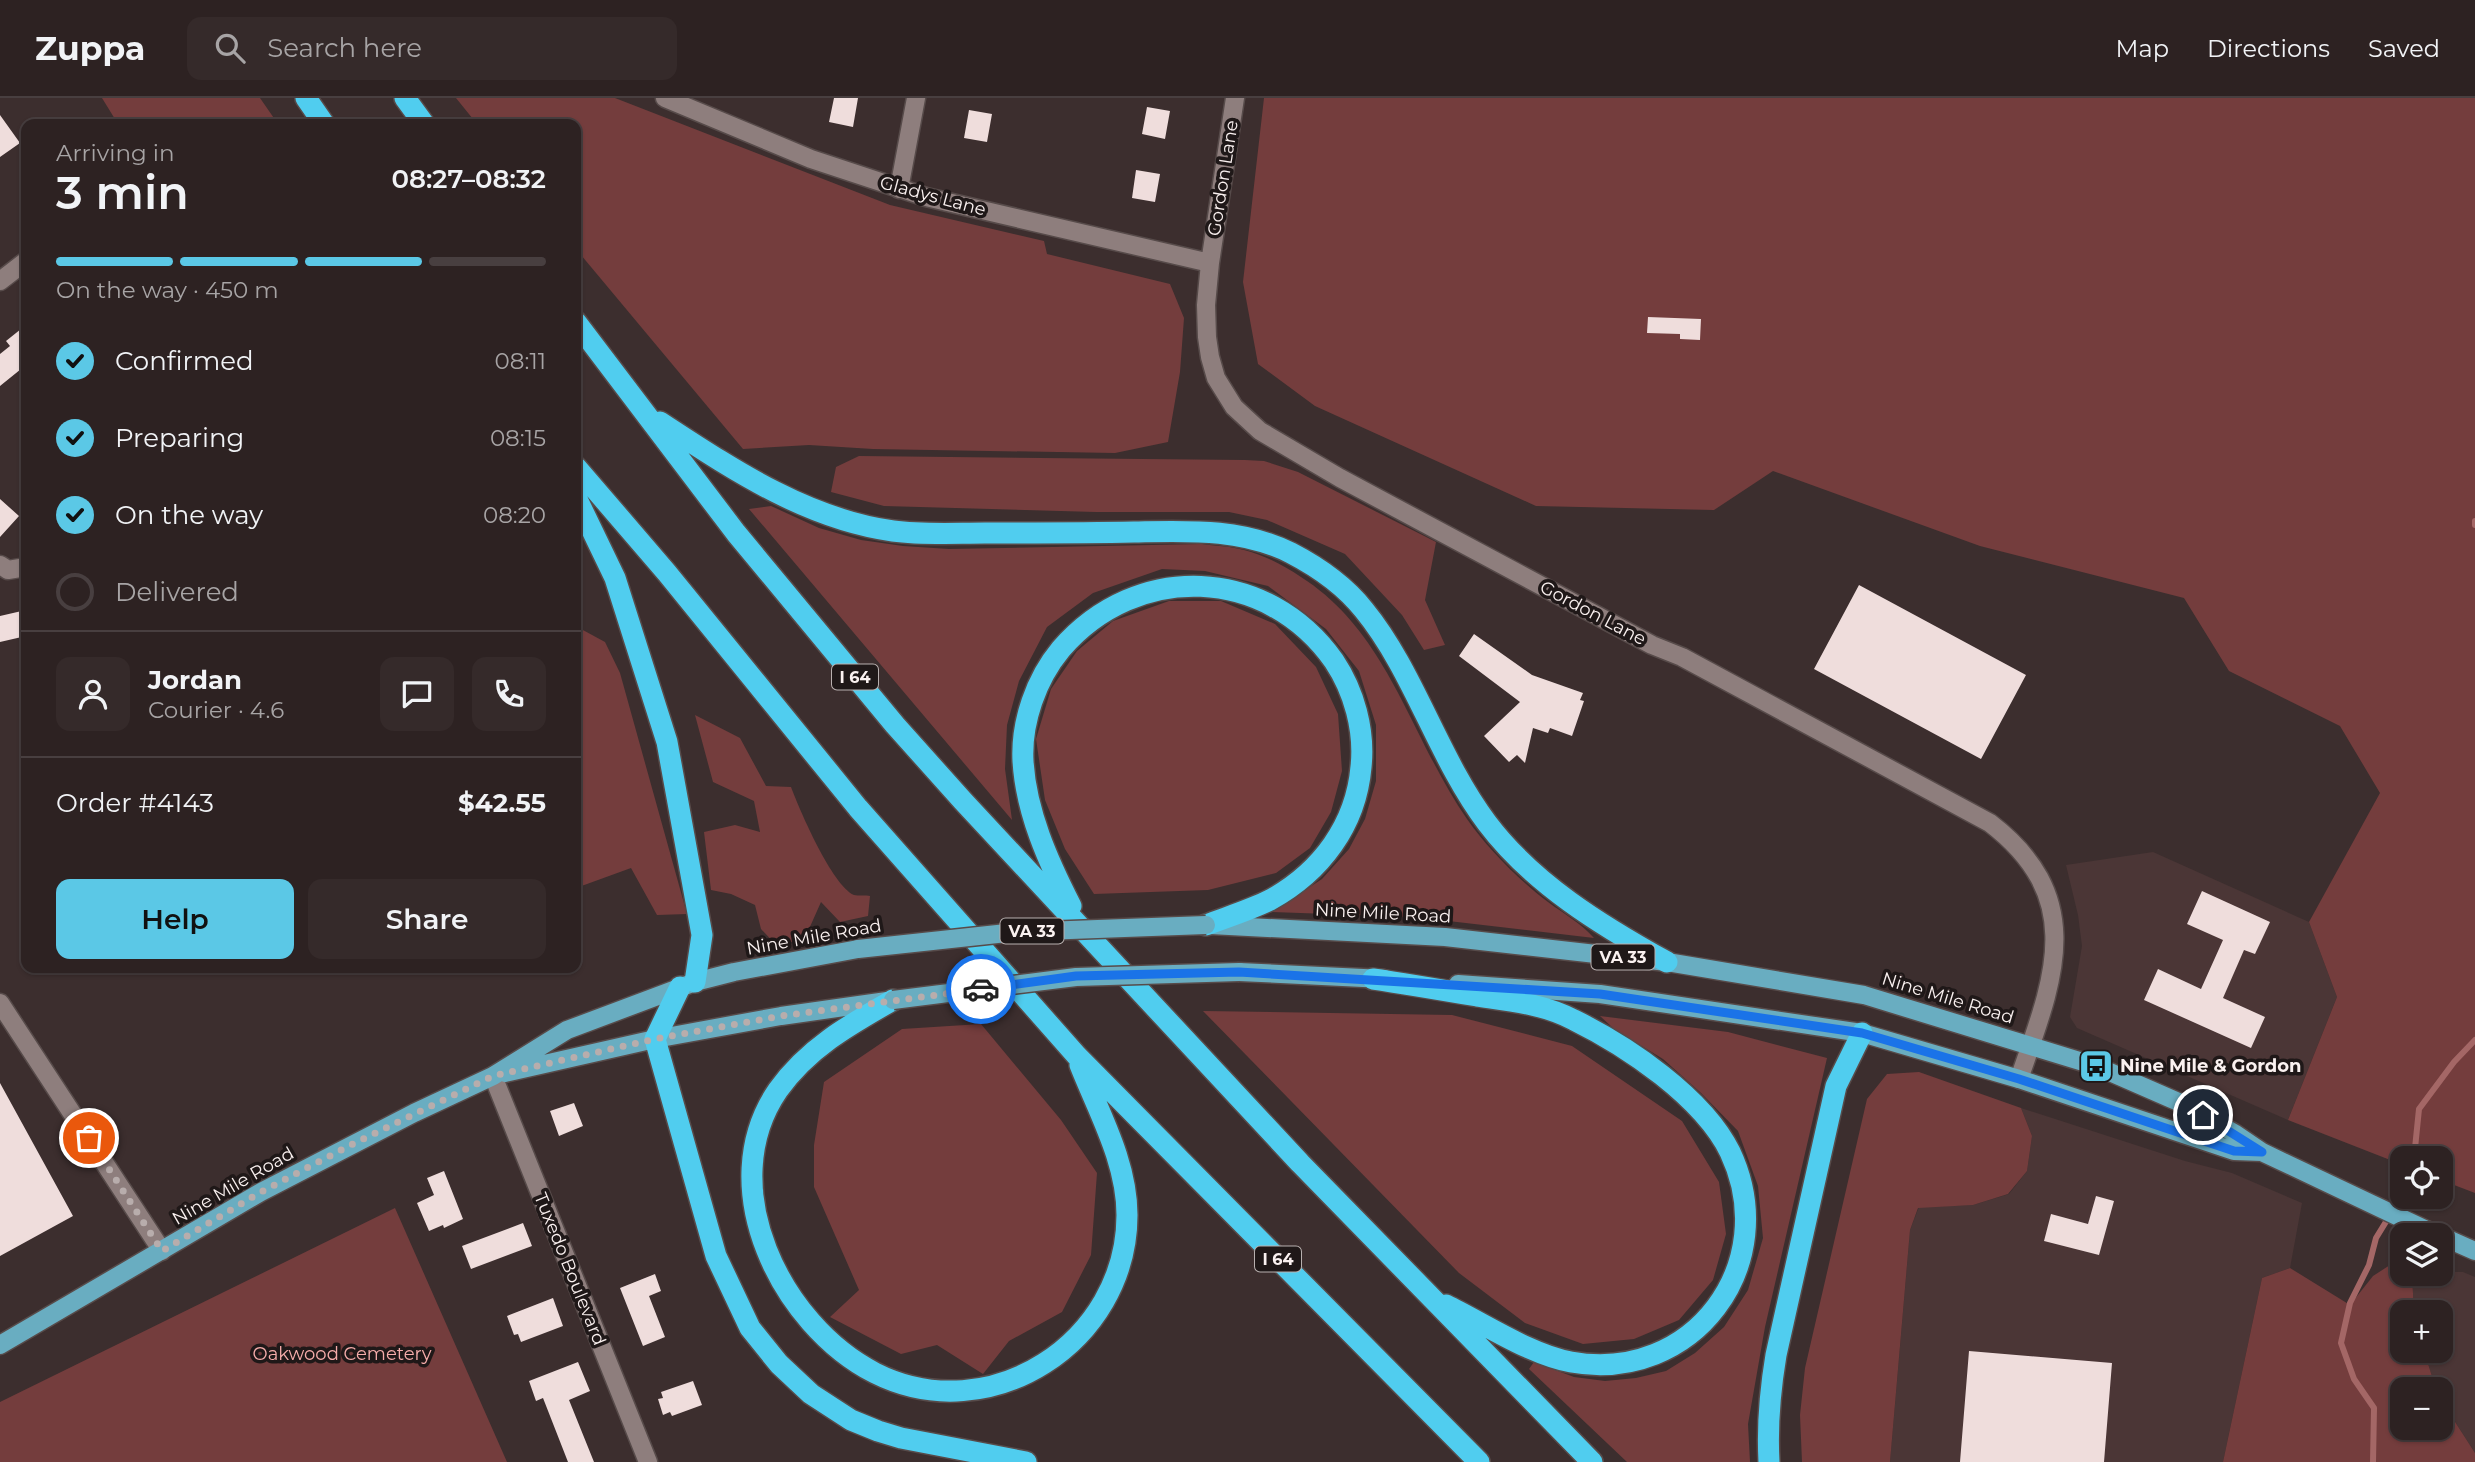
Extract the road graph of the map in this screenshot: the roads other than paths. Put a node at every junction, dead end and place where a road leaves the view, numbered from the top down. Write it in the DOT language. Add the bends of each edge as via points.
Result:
graph roads {
  1 [pos="306,98"];
  2 [pos="404,98"];
  3 [pos="665,98"];
  4 [pos="916,98"];
  5 [pos="1235,98"];
  6 [pos="321,119"];
  7 [pos="420,119"];
  8 [pos="899,188"];
  9 [pos="1210,263"];
  10 [pos="21,265"];
  11 [pos="0,281"];
  12 [pos="581,328"];
  13 [pos="647,413"];
  14 [pos="581,473"];
  15 [pos="581,507"];
  16 [pos="0,565"];
  17 [pos="21,568"];
  18 [pos="1206,925"];
  19 [pos="1081,927"];
  20 [pos="1667,961"];
  21 [pos="1373,979"];
  22 [pos="687,985"];
  23 [pos="894,1000"];
  24 [pos="0,1003"];
  25 [pos="1862,1033"];
  26 [pos="655,1039"];
  27 [pos="2031,1045"];
  28 [pos="1076,1056"];
  29 [pos="493,1076"];
  30 [pos="2019,1079"];
  31 [pos="2262,1152"];
  32 [pos="2415,1223"];
  33 [pos="2453,1242"];
  34 [pos="162,1251"];
  35 [pos="2475,1251"];
  36 [pos="1432,1298"];
  37 [pos="0,1345"];
  38 [pos="648,1462"];
  39 [pos="1027,1462"];
  40 [pos="1479,1462"];
  41 [pos="1592,1462"];
  42 [pos="1769,1462"];
  1 -- 6 [label="highway"];
  2 -- 7 [label="highway"];
  3 -- 8 [label="street, Gladys Lane" via="811,159"];
  4 -- 8 [label="street"];
  5 -- 9 [label="street, Gordon Lane"];
  8 -- 9 [label="street, Gladys Lane"];
  9 -- 27 [label="street, Gordon Lane" via="1207,337 1216,378 1227,397 1260,431 2001,832 2033,866 2051,906 2053,969"];
  10 -- 11 [label="street"];
  12 -- 13 [label="highway, I 64"];
  13 -- 19 [label="highway, I 64" via="736,533 895,724"];
  13 -- 20 [label="highway" via="792,501 862,525 918,533 1202,531 1257,540 1288,551 1329,576 1363,608 1389,646 1460,781 1498,837 1563,897 1611,931"];
  14 -- 28 [label="highway, I 64" via="858,808"];
  15 -- 22 [label="highway" via="615,578 667,742 702,934"];
  16 -- 17 [label="street" via="8,570"];
  18 -- 19 [label="highway" via="1268,901 1311,871 1329,851 1354,803 1361,739 1357,714 1339,670 1307,630 1248,595 1190,586 1138,595 1090,621 1048,666 1031,703 1023,759 1030,804 1055,875"];
  18 -- 20 [label="main road, Nine Mile Road / VA 33" via="1445,937"];
  18 -- 22 [label="main road, Nine Mile Road / VA 33, bridge" via="1016,932 858,948"];
  19 -- 36 [label="highway, I 64"];
  20 -- 27 [label="main road, Nine Mile Road / VA 33" via="1864,995"];
  21 -- 23 [label="main road, Nine Mile Road / VA 33, bridge" via="1239,972 1076,976"];
  21 -- 25 [label="main road, Nine Mile Road / VA 33" via="1600,994"];
  21 -- 36 [label="highway" via="1539,1006 1574,1020 1634,1056 1679,1091 1710,1123 1729,1151 1746,1205 1741,1261 1724,1298 1693,1333 1649,1357 1600,1364 1560,1359"];
  22 -- 26 [label="highway"];
  22 -- 29 [label="main road, Nine Mile Road / VA 33" via="567,1030"];
  23 -- 26 [label="main road, Nine Mile Road / VA 33"];
  23 -- 28 [label="highway" via="842,1029 799,1063 766,1112 756,1148 752,1191 766,1247 794,1299 846,1356 902,1383 974,1390 1007,1382 1066,1349 1104,1304 1122,1260 1127,1201 1116,1154"];
  24 -- 34 [label="street"];
  25 -- 30 [label="main road, Nine Mile Road / VA 33"];
  25 -- 42 [label="highway" via="1836,1086 1776,1355"];
  26 -- 29 [label="main road, Nine Mile Road / VA 33"];
  26 -- 39 [label="highway" via="716,1256 750,1328 779,1364 811,1394 878,1432"];
  27 -- 30 [label="street, Gordon Lane"];
  27 -- 31 [label="main road, Nine Mile Road / VA 33" via="2096,1066 2183,1104"];
  28 -- 40 [label="highway, I 64"];
  29 -- 34 [label="main road, Nine Mile Road / VA 33" via="338,1151"];
  29 -- 38 [label="street, Tuxedo Boulevard"];
  30 -- 31 [label="main road, Nine Mile Road / VA 33" via="2234,1151"];
  31 -- 32 [label="main road, Nine Mile Road / VA 33"];
  33 -- 35 [label="main road, Nine Mile Road / VA 33"];
  34 -- 37 [label="main road, Nine Mile Road / VA 33"];
  36 -- 41 [label="highway, I 64"];
}
